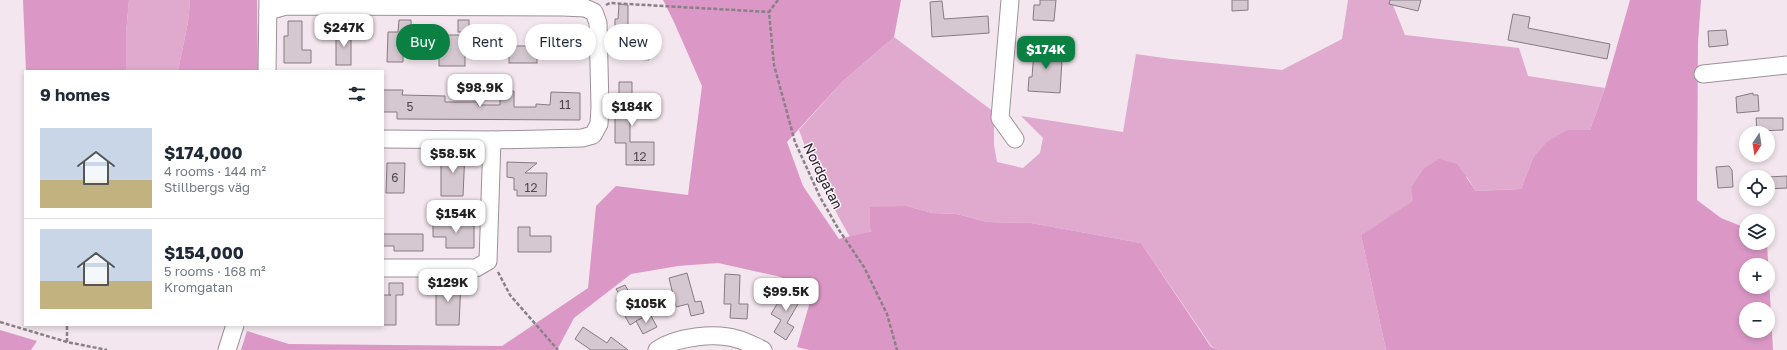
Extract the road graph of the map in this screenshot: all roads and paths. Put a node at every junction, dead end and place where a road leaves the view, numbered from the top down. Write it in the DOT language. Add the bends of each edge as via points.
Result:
graph roads {
  1 [pos="778,0"];
  2 [pos="1010,0"];
  3 [pos="563,4"];
  4 [pos="268,6"];
  5 [pos="594,12"];
  6 [pos="769,12"];
  7 [pos="1787,65"];
  8 [pos="267,70"];
  9 [pos="1703,74"];
  10 [pos="384,139"];
  11 [pos="1015,139"];
  12 [pos="492,140"];
  13 [pos="488,261"];
  14 [pos="384,268"];
  15 [pos="0,322"];
  16 [pos="67,326"];
  17 [pos="235,326"];
  18 [pos="67,342"];
  19 [pos="108,350"];
  20 [pos="226,350"];
  21 [pos="558,350"];
  22 [pos="656,350"];
  23 [pos="763,350"];
  24 [pos="897,350"];
  1 -- 6 [label="path"];
  2 -- 11 [label="street" via="1000,118"];
  3 -- 4 [label="street"];
  3 -- 5 [label="street"];
  4 -- 8 [label="street"];
  5 -- 6 [label="path" via="610,3"];
  5 -- 12 [label="street" via="598,23 600,107 599,124 594,135 582,138"];
  6 -- 24 [label="path, Nordgatan" via="774,65 795,142 820,197 864,267 887,314"];
  7 -- 9 [label="street"];
  10 -- 12 [label="street"];
  12 -- 13 [label="street"];
  13 -- 14 [label="street" via="476,268"];
  13 -- 21 [label="path" via="501,276 510,295"];
  15 -- 18 [label="path"];
  16 -- 18 [label="path"];
  17 -- 20 [label="street"];
  18 -- 19 [label="path"];
  22 -- 23 [label="street" via="688,338 710,336 736,338"];
}
